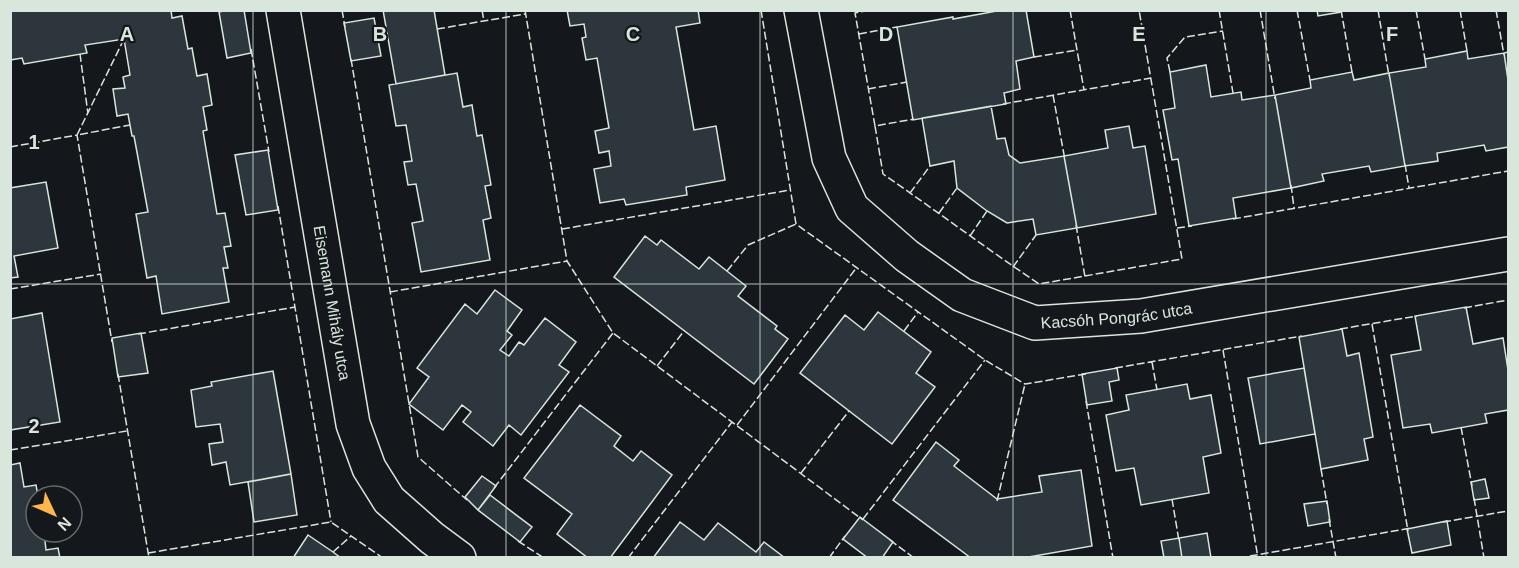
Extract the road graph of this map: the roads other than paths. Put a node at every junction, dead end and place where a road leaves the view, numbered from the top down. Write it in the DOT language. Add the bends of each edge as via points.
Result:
graph roads {
  1 [pos="283,10"];
  2 [pos="801,10"];
  3 [pos="1509,254"];
  4 [pos="459,558"];
  1 -- 4 [label="street, Eisemann Mihály utca" via="353,424 369,468 389,500"];
  2 -- 3 [label="street, Kacsóh Pongrác utca" via="829,158 852,208 907,256 962,295 1035,323 1141,316"];
}
